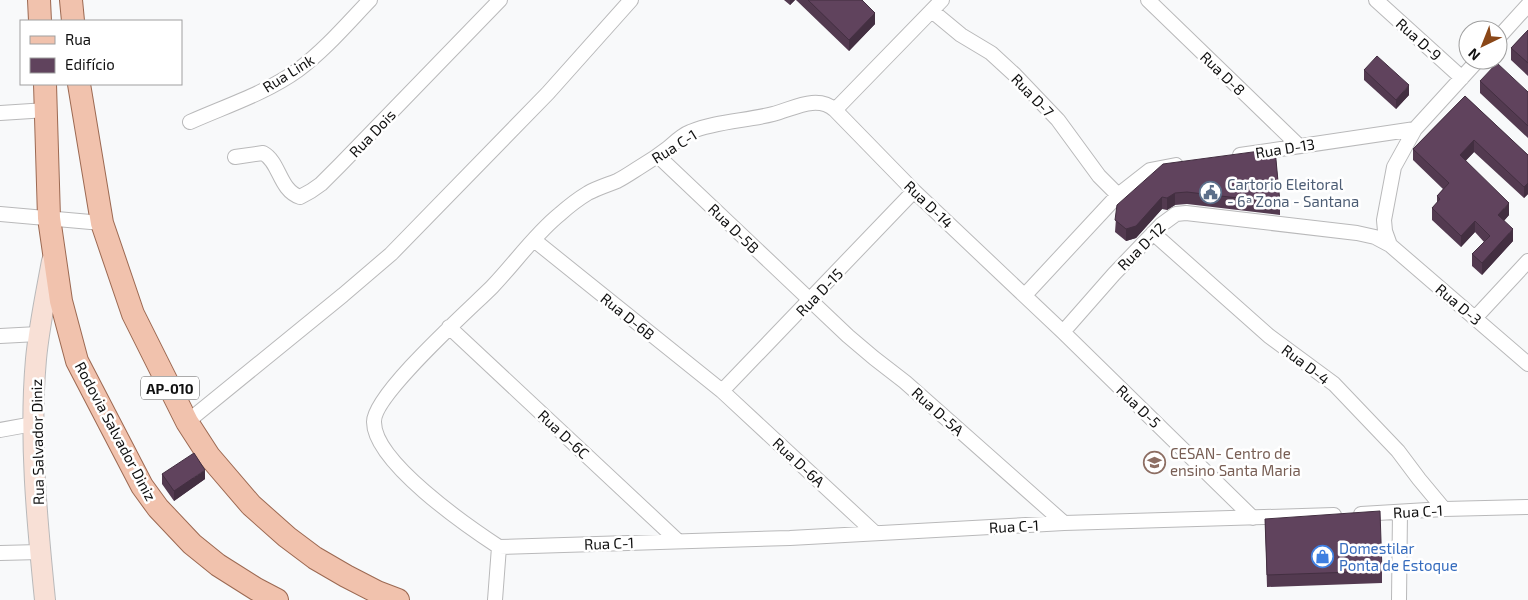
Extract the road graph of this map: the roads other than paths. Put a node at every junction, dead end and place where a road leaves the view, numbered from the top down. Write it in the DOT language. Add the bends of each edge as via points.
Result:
graph roads {
  1 [pos="39,0"];
  2 [pos="71,0"];
  3 [pos="370,0"];
  4 [pos="500,0"];
  5 [pos="631,0"];
  6 [pos="942,0"];
  7 [pos="1148,0"];
  8 [pos="1376,0"];
  9 [pos="1528,5"];
  10 [pos="932,11"];
  11 [pos="40,20"];
  12 [pos="73,20"];
  13 [pos="1508,27"];
  14 [pos="1469,70"];
  15 [pos="1462,78"];
  16 [pos="45,85"];
  17 [pos="79,85"];
  18 [pos="47,110"];
  19 [pos="835,110"];
  20 [pos="0,113"];
  21 [pos="190,122"];
  22 [pos="1414,129"];
  23 [pos="1298,145"];
  24 [pos="658,156"];
  25 [pos="235,157"];
  26 [pos="1224,157"];
  27 [pos="1187,163"];
  28 [pos="914,191"];
  29 [pos="1118,194"];
  30 [pos="0,214"];
  31 [pos="49,218"];
  32 [pos="102,223"];
  33 [pos="1153,233"];
  34 [pos="534,240"];
  35 [pos="1390,245"];
  36 [pos="53,255"];
  37 [pos="1528,261"];
  38 [pos="1025,295"];
  39 [pos="810,301"];
  40 [pos="1476,317"];
  41 [pos="449,328"];
  42 [pos="1063,332"];
  43 [pos="38,334"];
  44 [pos="0,336"];
  45 [pos="1528,364"];
  46 [pos="722,391"];
  47 [pos="187,422"];
  48 [pos="33,424"];
  49 [pos="0,430"];
  50 [pos="1528,507"];
  51 [pos="1444,509"];
  52 [pos="1400,512"];
  53 [pos="1253,518"];
  54 [pos="1064,523"];
  55 [pos="875,533"];
  56 [pos="678,541"];
  57 [pos="499,547"];
  58 [pos="40,552"];
  59 [pos="0,553"];
  60 [pos="45,600"];
  61 [pos="277,600"];
  62 [pos="398,600"];
  63 [pos="495,600"];
  64 [pos="1399,600"];
  1 -- 11 [label="main road"];
  2 -- 12 [label="main road"];
  3 -- 21 [label="street, Rua Link" via="320,52 297,70 275,84"];
  4 -- 25 [label="street, Rua Dois" via="311,192 294,195 270,158 263,153"];
  5 -- 47 [label="street" via="548,93 391,254"];
  6 -- 10 [label="street"];
  7 -- 23 [label="street, Rua D-8"];
  8 -- 15 [label="street, Rua D-9"];
  9 -- 13 [label="street"];
  10 -- 19 [label="street"];
  10 -- 29 [label="street, Rua D-7" via="990,53 1015,76 1058,120 1099,176"];
  14 -- 15 [label="street"];
  15 -- 22 [label="street"];
  16 -- 18 [label="main road, Rodovia Salvador Diniz"];
  17 -- 32 [label="main road, AP-010"];
  18 -- 20 [label="street"];
  18 -- 31 [label="main road, Rodovia Salvador Diniz"];
  19 -- 24 [label="street, Rua C-1" via="827,104 814,103 759,118 703,128 684,135"];
  19 -- 28 [label="street, Rua D-14"];
  22 -- 23 [label="street, Rua D-13"];
  22 -- 35 [label="street" via="1394,167 1384,220"];
  23 -- 26 [label="street, Rua D-13"];
  24 -- 34 [label="street, Rua C-1" via="625,177 580,198 552,220"];
  24 -- 39 [label="street, Rua D-5B"];
  27 -- 29 [label="street" via="1150,170"];
  28 -- 38 [label="street, Rua D-14"];
  28 -- 39 [label="street, Rua D-15"];
  29 -- 38 [label="street"];
  30 -- 31 [label="street"];
  31 -- 32 [label="street"];
  31 -- 36 [label="main road, Rodovia Salvador Diniz"];
  32 -- 47 [label="main road, AP-010" via="133,314"];
  33 -- 35 [label="street, Rua D-12" via="1171,216 1186,213 1357,233"];
  33 -- 42 [label="street, Rua D-12"];
  33 -- 51 [label="street, Rua D-4" via="1270,336 1334,384 1398,451"];
  34 -- 41 [label="street, Rua C-1"];
  34 -- 46 [label="street, Rua D-6B"];
  35 -- 40 [label="street, Rua D-3"];
  36 -- 43 [label="street, Rua Salvador Diniz"];
  36 -- 61 [label="main road, Rodovia Salvador Diniz" via="77,361 142,486 192,544 232,574"];
  37 -- 40 [label="street"];
  38 -- 42 [label="street, Rua D-5"];
  39 -- 46 [label="street, Rua D-15"];
  39 -- 54 [label="street, Rua D-5A"];
  40 -- 45 [label="street, Rua D-3"];
  41 -- 56 [label="street, Rua D-6C"];
  41 -- 57 [label="street, Rua C-1" via="384,400 374,416 375,429 385,452 399,468"];
  42 -- 53 [label="street, Rua D-5"];
  43 -- 44 [label="street"];
  43 -- 48 [label="street, Rua Salvador Diniz"];
  46 -- 55 [label="street, Rua D-6A"];
  47 -- 62 [label="main road, AP-010" via="209,456 251,505 287,537 346,576"];
  48 -- 49 [label="street"];
  48 -- 58 [label="street, Rua Salvador Diniz"];
  50 -- 51 [label="street, Rua C-1"];
  51 -- 52 [label="street, Rua C-1"];
  52 -- 53 [label="street, Rua C-1"];
  52 -- 64 [label="street"];
  53 -- 54 [label="street, Rua C-1"];
  54 -- 55 [label="street, Rua C-1"];
  55 -- 56 [label="street, Rua C-1"];
  56 -- 57 [label="street, Rua C-1"];
  57 -- 63 [label="street"];
  58 -- 59 [label="street"];
  58 -- 60 [label="street, Rua Salvador Diniz"];
}
